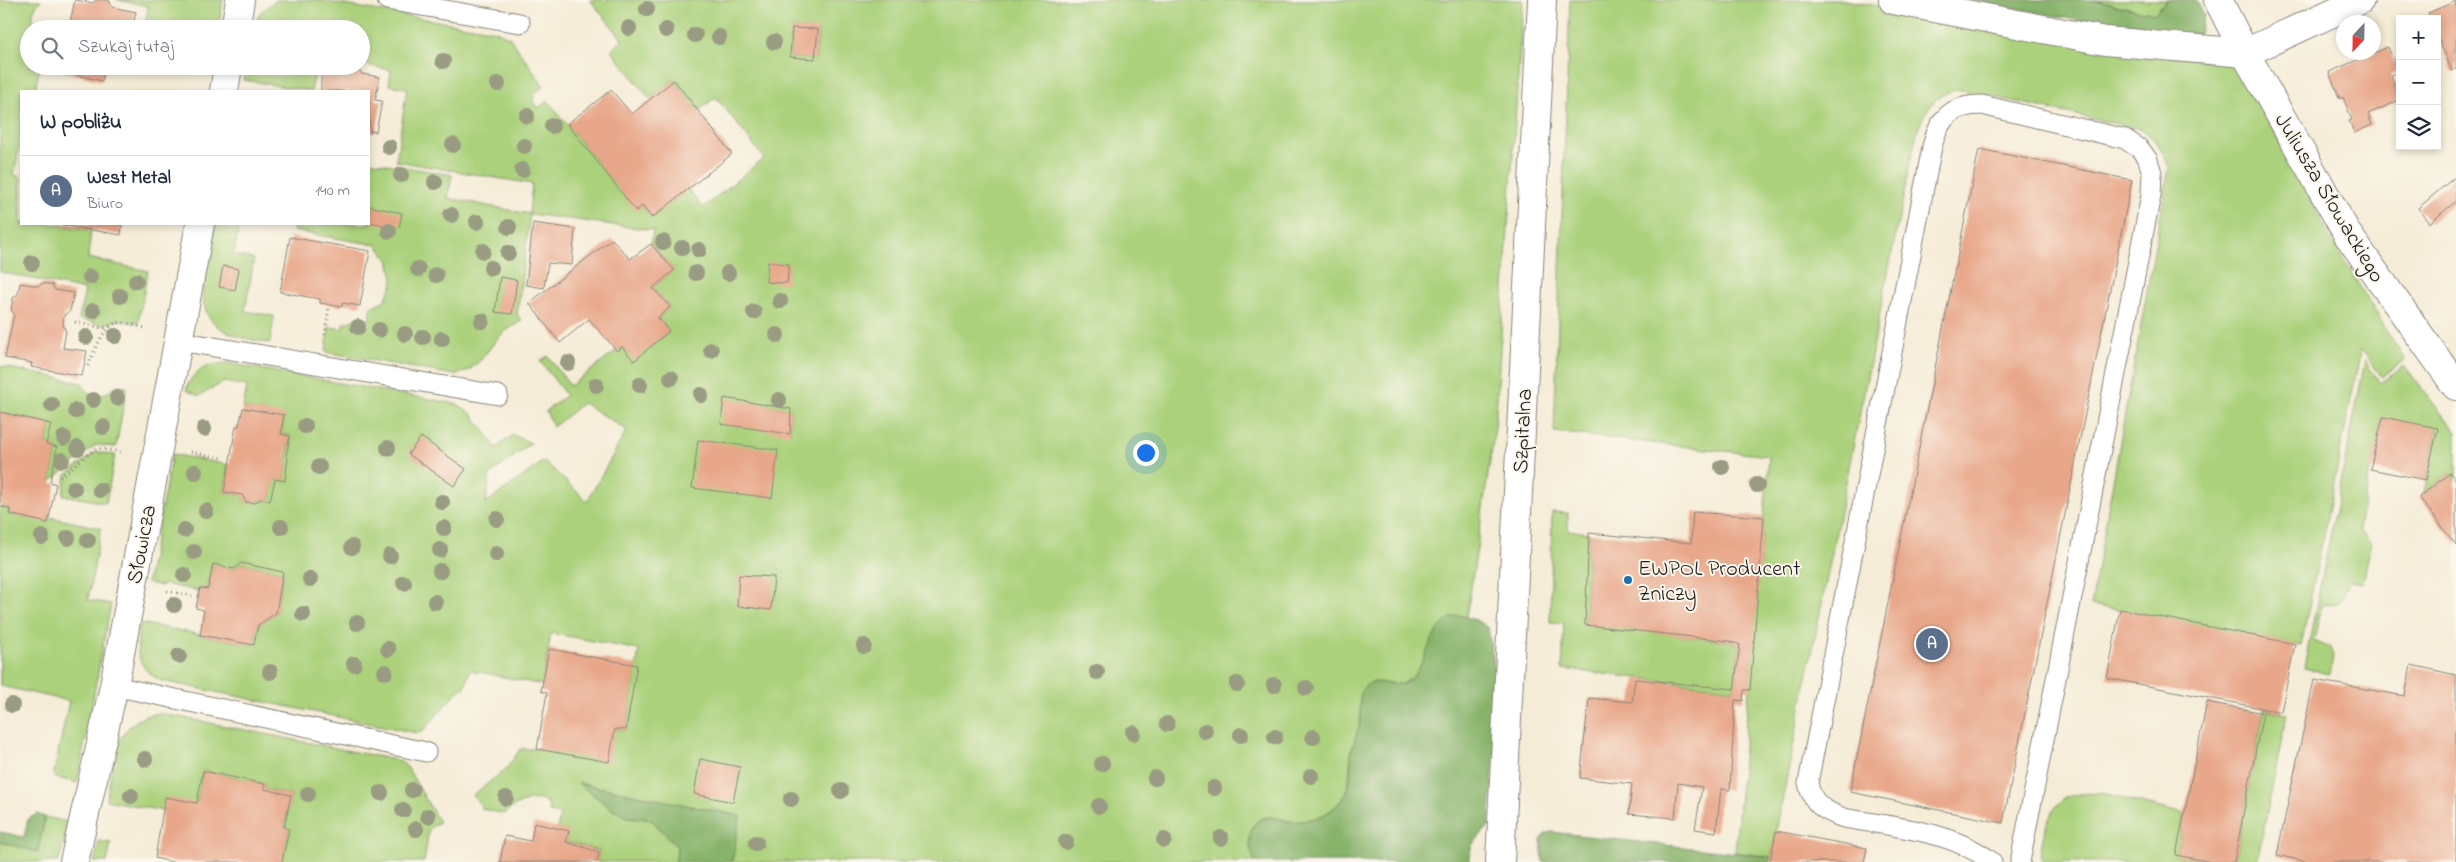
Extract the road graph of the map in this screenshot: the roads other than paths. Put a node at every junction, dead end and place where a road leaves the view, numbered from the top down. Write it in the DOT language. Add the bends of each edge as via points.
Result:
graph roads {
  1 [pos="240,0"];
  2 [pos="388,0"];
  3 [pos="1542,0"];
  4 [pos="1893,0"];
  5 [pos="2218,0"];
  6 [pos="2360,0"];
  7 [pos="237,20"];
  8 [pos="520,23"];
  9 [pos="2245,53"];
  10 [pos="227,75"];
  11 [pos="224,90"];
  12 [pos="200,225"];
  13 [pos="180,339"];
  14 [pos="2456,386"];
  15 [pos="498,395"];
  16 [pos="114,686"];
  17 [pos="426,752"];
  18 [pos="74,862"];
  19 [pos="1500,862"];
  20 [pos="1992,862"];
  21 [pos="2020,862"];
  1 -- 7 [label="street"];
  2 -- 8 [label="lane"];
  3 -- 19 [label="street, Szpitalna"];
  4 -- 9 [label="street" via="2105,41"];
  5 -- 9 [label="street, Juliusza Słowackiego"];
  6 -- 9 [label="street"];
  9 -- 14 [label="street, Juliusza Słowackiego" via="2348,235"];
  10 -- 11 [label="street"];
  12 -- 13 [label="street, Słowicza"];
  13 -- 15 [label="lane"];
  13 -- 16 [label="street, Słowicza"];
  16 -- 17 [label="lane"];
  16 -- 18 [label="street, Słowicza"];
  20 -- 21 [label="lane" via="1973,849 1937,835 1831,814 1813,800 1808,783 1932,147 1943,120 1964,105 1982,105 2125,139 2145,154 2152,173 2151,195"];
}
